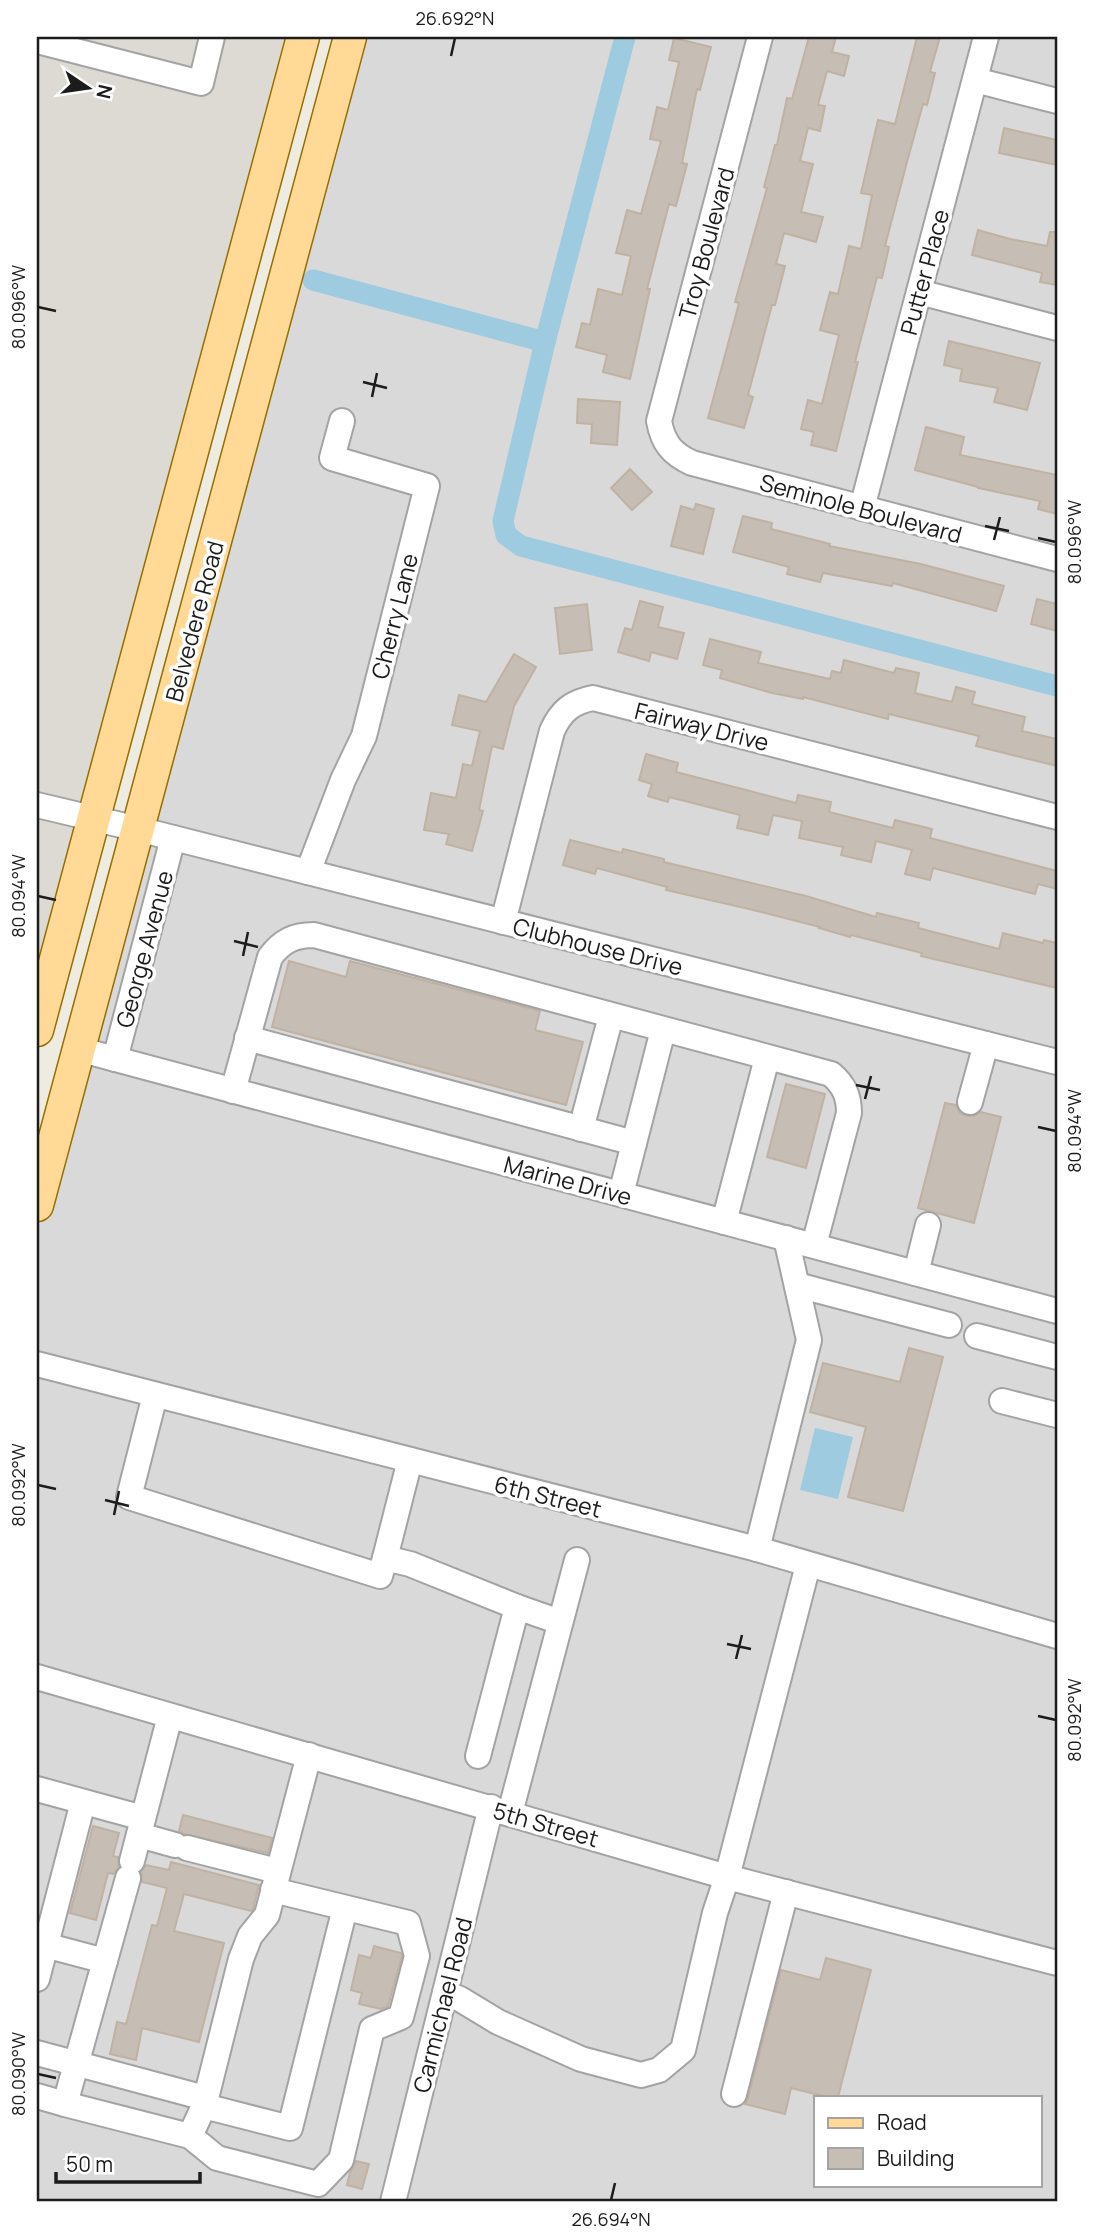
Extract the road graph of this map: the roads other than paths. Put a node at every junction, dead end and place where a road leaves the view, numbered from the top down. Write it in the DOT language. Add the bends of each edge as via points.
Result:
graph roads {
  1 [pos="212,37"];
  2 [pos="303,37"];
  3 [pos="350,37"];
  4 [pos="760,37"];
  5 [pos="986,37"];
  6 [pos="37,41"];
  7 [pos="975,80"];
  8 [pos="1057,101"];
  9 [pos="919,292"];
  10 [pos="1057,328"];
  11 [pos="342,421"];
  12 [pos="669,447"];
  13 [pos="862,508"];
  14 [pos="1057,559"];
  15 [pos="37,805"];
  16 [pos="1057,817"];
  17 [pos="94,818"];
  18 [pos="138,829"];
  19 [pos="173,838"];
  20 [pos="309,872"];
  21 [pos="503,922"];
  22 [pos="611,1016"];
  23 [pos="37,1030"];
  24 [pos="663,1030"];
  25 [pos="247,1038"];
  26 [pos="986,1044"];
  27 [pos="78,1049"];
  28 [pos="767,1058"];
  29 [pos="116,1059"];
  30 [pos="1057,1062"];
  31 [pos="233,1091"];
  32 [pos="970,1102"];
  33 [pos="580,1129"];
  34 [pos="634,1143"];
  35 [pos="621,1194"];
  36 [pos="37,1205"];
  37 [pos="724,1222"];
  38 [pos="928,1225"];
  39 [pos="786,1238"];
  40 [pos="814,1245"];
  41 [pos="916,1273"];
  42 [pos="797,1284"];
  43 [pos="1057,1311"];
  44 [pos="949,1325"];
  45 [pos="977,1336"];
  46 [pos="1057,1357"];
  47 [pos="37,1364"];
  48 [pos="155,1395"];
  49 [pos="1002,1401"];
  50 [pos="1057,1415"];
  51 [pos="410,1460"];
  52 [pos="757,1549"];
  53 [pos="385,1558"];
  54 [pos="577,1560"];
  55 [pos="808,1564"];
  56 [pos="517,1607"];
  57 [pos="560,1622"];
  58 [pos="1057,1636"];
  59 [pos="37,1677"];
  60 [pos="170,1716"];
  61 [pos="309,1755"];
  62 [pos="478,1756"];
  63 [pos="37,1789"];
  64 [pos="83,1802"];
  65 [pos="500,1810"];
  66 [pos="141,1826"];
  67 [pos="727,1877"];
  68 [pos="275,1880"];
  69 [pos="786,1892"];
  70 [pos="345,1908"];
  71 [pos="41,1944"];
  72 [pos="105,1961"];
  73 [pos="1057,1964"];
  74 [pos="37,1979"];
  75 [pos="445,1993"];
  76 [pos="37,2053"];
  77 [pos="76,2065"];
  78 [pos="734,2094"];
  79 [pos="37,2096"];
  80 [pos="204,2102"];
  81 [pos="65,2104"];
  82 [pos="190,2136"];
  83 [pos="393,2202"];
  1 -- 6 [label="street" via="201,83"];
  2 -- 17 [label="main road, Belvedere Road"];
  3 -- 18 [label="main road, Belvedere Road"];
  4 -- 12 [label="street, Troy Boulevard" via="659,421"];
  5 -- 7 [label="street, Putter Place"];
  7 -- 8 [label="street"];
  7 -- 9 [label="street, Putter Place"];
  9 -- 10 [label="street"];
  9 -- 13 [label="street, Putter Place"];
  11 -- 20 [label="street, Cherry Lane" via="332,458 427,486 364,736"];
  12 -- 13 [label="street, Seminole Boulevard" via="692,463"];
  13 -- 14 [label="street, Seminole Boulevard"];
  15 -- 17 [label="street, Clubhouse Drive"];
  16 -- 21 [label="street, Fairway Drive" via="593,698 567,708 552,731"];
  17 -- 18 [label="street, Clubhouse Drive"];
  17 -- 23 [label="main road, Belvedere Road"];
  18 -- 19 [label="street, Clubhouse Drive"];
  18 -- 27 [label="main road, Belvedere Road"];
  19 -- 20 [label="street, Clubhouse Drive"];
  19 -- 29 [label="street, George Avenue"];
  20 -- 21 [label="street, Clubhouse Drive"];
  21 -- 26 [label="street, Clubhouse Drive"];
  22 -- 24 [label="street"];
  22 -- 25 [label="street" via="314,935 300,935 278,946 270,957"];
  22 -- 33 [label="street"];
  24 -- 28 [label="street"];
  24 -- 34 [label="street"];
  25 -- 31 [label="street"];
  25 -- 33 [label="street"];
  26 -- 30 [label="street, Clubhouse Drive"];
  26 -- 32 [label="street"];
  27 -- 29 [label="street, Marine Drive"];
  27 -- 36 [label="main road, Belvedere Road"];
  28 -- 37 [label="street"];
  28 -- 40 [label="street" via="831,1074 849,1102"];
  29 -- 31 [label="street, Marine Drive"];
  31 -- 35 [label="street, Marine Drive"];
  33 -- 34 [label="street"];
  34 -- 35 [label="street"];
  35 -- 37 [label="street, Marine Drive"];
  37 -- 39 [label="street, Marine Drive"];
  38 -- 41 [label="street"];
  39 -- 40 [label="street, Marine Drive"];
  39 -- 42 [label="street"];
  40 -- 41 [label="street, Marine Drive"];
  41 -- 43 [label="street, Marine Drive"];
  42 -- 44 [label="street"];
  42 -- 52 [label="street" via="809,1340"];
  45 -- 46 [label="street"];
  47 -- 48 [label="street, 6th Street"];
  48 -- 51 [label="street, 6th Street"];
  48 -- 53 [label="street" via="129,1497 380,1576"];
  49 -- 50 [label="street"];
  51 -- 52 [label="street, 6th Street"];
  51 -- 53 [label="street"];
  52 -- 55 [label="street, 6th Street"];
  53 -- 56 [label="street"];
  54 -- 57 [label="street, Carmichael Road"];
  55 -- 58 [label="street, 6th Street"];
  55 -- 67 [label="street"];
  56 -- 57 [label="street"];
  56 -- 62 [label="street"];
  57 -- 65 [label="street, Carmichael Road"];
  59 -- 60 [label="street, 5th Street"];
  60 -- 61 [label="street, 5th Street"];
  60 -- 66 [label="street"];
  61 -- 65 [label="street, 5th Street"];
  61 -- 68 [label="street"];
  63 -- 64 [label="street"];
  64 -- 66 [label="street"];
  64 -- 71 [label="street"];
  65 -- 67 [label="street, 5th Street"];
  65 -- 75 [label="street, Carmichael Road"];
  66 -- 68 [label="street" via="181,1846"];
  66 -- 72 [label="street"];
  67 -- 69 [label="street, 5th Street"];
  67 -- 75 [label="street" via="683,2050 659,2070 640,2075 581,2059"];
  68 -- 70 [label="street"];
  68 -- 80 [label="street" via="267,1915 250,1936 241,1959"];
  69 -- 73 [label="street, 5th Street"];
  69 -- 78 [label="street"];
  70 -- 80 [label="street" via="290,2128"];
  70 -- 82 [label="street" via="408,1923 417,1956 401,2017 372,2029 341,2160 318,2184 217,2158"];
  71 -- 72 [label="street"];
  71 -- 74 [label="street"];
  72 -- 77 [label="street"];
  75 -- 83 [label="street, Carmichael Road"];
  76 -- 77 [label="street"];
  77 -- 80 [label="street"];
  77 -- 81 [label="street"];
  79 -- 81 [label="street"];
  80 -- 82 [label="street"];
  81 -- 82 [label="street"];
}
